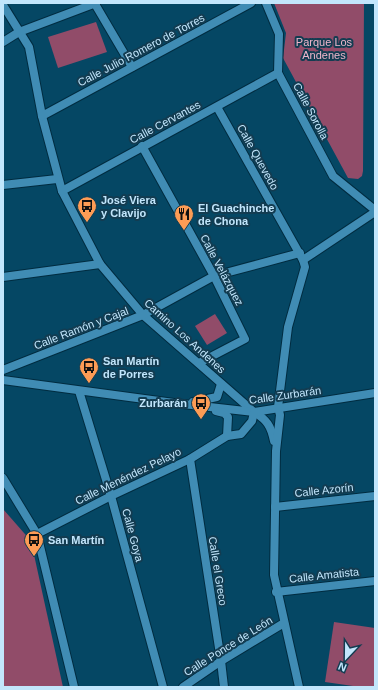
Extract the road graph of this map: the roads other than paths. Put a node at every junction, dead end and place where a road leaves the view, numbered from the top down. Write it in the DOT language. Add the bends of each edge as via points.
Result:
graph roads {
  1 [pos="96,3"];
  2 [pos="251,3"];
  3 [pos="266,3"];
  4 [pos="3,6"];
  5 [pos="19,32"];
  6 [pos="3,42"];
  7 [pos="132,67"];
  8 [pos="278,73"];
  9 [pos="217,107"];
  10 [pos="42,116"];
  11 [pos="142,146"];
  12 [pos="57,179"];
  13 [pos="3,185"];
  14 [pos="62,191"];
  15 [pos="375,211"];
  16 [pos="301,257"];
  17 [pos="100,264"];
  18 [pos="214,276"];
  19 [pos="3,277"];
  20 [pos="143,315"];
  21 [pos="199,363"];
  22 [pos="3,370"];
  23 [pos="3,380"];
  24 [pos="221,384"];
  25 [pos="80,391"];
  26 [pos="375,393"];
  27 [pos="174,403"];
  28 [pos="278,407"];
  29 [pos="254,412"];
  30 [pos="227,436"];
  31 [pos="276,451"];
  32 [pos="190,459"];
  33 [pos="3,478"];
  34 [pos="111,496"];
  35 [pos="375,496"];
  36 [pos="275,507"];
  37 [pos="37,534"];
  38 [pos="375,581"];
  39 [pos="276,592"];
  40 [pos="284,623"];
  41 [pos="220,661"];
  42 [pos="74,687"];
  43 [pos="163,687"];
  44 [pos="183,687"];
  45 [pos="224,687"];
  46 [pos="299,687"];
  1 -- 5 [label="street"];
  1 -- 7 [label="street"];
  2 -- 7 [label="street, Calle Julio Romero de Torres"];
  3 -- 8 [label="street, Calle Sorolla" via="279,34"];
  4 -- 5 [label="street, Camino Los Andenes"];
  5 -- 6 [label="street"];
  5 -- 10 [label="street, Camino Los Andenes" via="29,47"];
  7 -- 10 [label="street, Calle Julio Romero de Torres"];
  8 -- 9 [label="street, Calle Cervantes"];
  8 -- 15 [label="street, Calle Sorolla" via="333,176"];
  9 -- 11 [label="street, Calle Cervantes"];
  9 -- 16 [label="street, Calle Quevedo"];
  10 -- 12 [label="street, Camino Los Andenes"];
  11 -- 14 [label="street, Calle Cervantes"];
  11 -- 18 [label="street, Calle Velázquez"];
  12 -- 13 [label="street"];
  12 -- 14 [label="street, Camino Los Andenes"];
  14 -- 17 [label="street, Camino Los Andenes"];
  15 -- 16 [label="street, Calle Ramón y Cajal"];
  16 -- 18 [label="street, Calle Ramón y Cajal"];
  16 -- 28 [label="street, Camino Los Andenes" via="305,267 288,327"];
  17 -- 19 [label="street"];
  17 -- 20 [label="street, Camino Los Andenes"];
  18 -- 20 [label="street, Calle Ramón y Cajal"];
  18 -- 21 [label="street, Calle Velázquez" via="245,339"];
  20 -- 21 [label="street, Camino Los Andenes"];
  20 -- 22 [label="street, Calle Ramón y Cajal"];
  21 -- 24 [label="street, Camino Los Andenes"];
  23 -- 25 [label="street, Calle Zurbarán"];
  24 -- 27 [label="street, Calle Zurbarán" via="217,397"];
  24 -- 29 [label="street, Camino Los Andenes"];
  25 -- 27 [label="street, Calle Zurbarán"];
  25 -- 34 [label="street, Calle Goya"];
  26 -- 28 [label="street, Calle Zurbarán"];
  27 -- 29 [label="street, Calle Zurbarán"];
  27 -- 30 [label="street" via="224,412 228,417"];
  28 -- 29 [label="street, Calle Zurbarán"];
  28 -- 31 [label="street, Camino Los Andenes" via="280,415"];
  29 -- 30 [label="street, Calle Menéndez Pelayo" via="252,421 241,434"];
  29 -- 31 [label="street, Camino Los Andenes" via="266,419 273,434"];
  30 -- 32 [label="street, Calle Menéndez Pelayo"];
  31 -- 36 [label="street, Camino Los Andenes"];
  32 -- 34 [label="street, Calle Menéndez Pelayo"];
  32 -- 41 [label="street, Calle el Greco"];
  33 -- 37 [label="street"];
  34 -- 37 [label="street, Calle Menéndez Pelayo"];
  34 -- 43 [label="street, Calle Goya"];
  35 -- 36 [label="street, Calle Azorín"];
  36 -- 39 [label="street, Camino Los Andenes"];
  37 -- 42 [label="street"];
  38 -- 39 [label="street, Calle Amatista"];
  39 -- 40 [label="street, Camino Los Andenes"];
  40 -- 41 [label="street, Calle Ponce de León"];
  40 -- 46 [label="street, Camino Los Andenes"];
  41 -- 44 [label="street, Calle Ponce de León"];
  41 -- 45 [label="street, Calle el Greco"];
}
